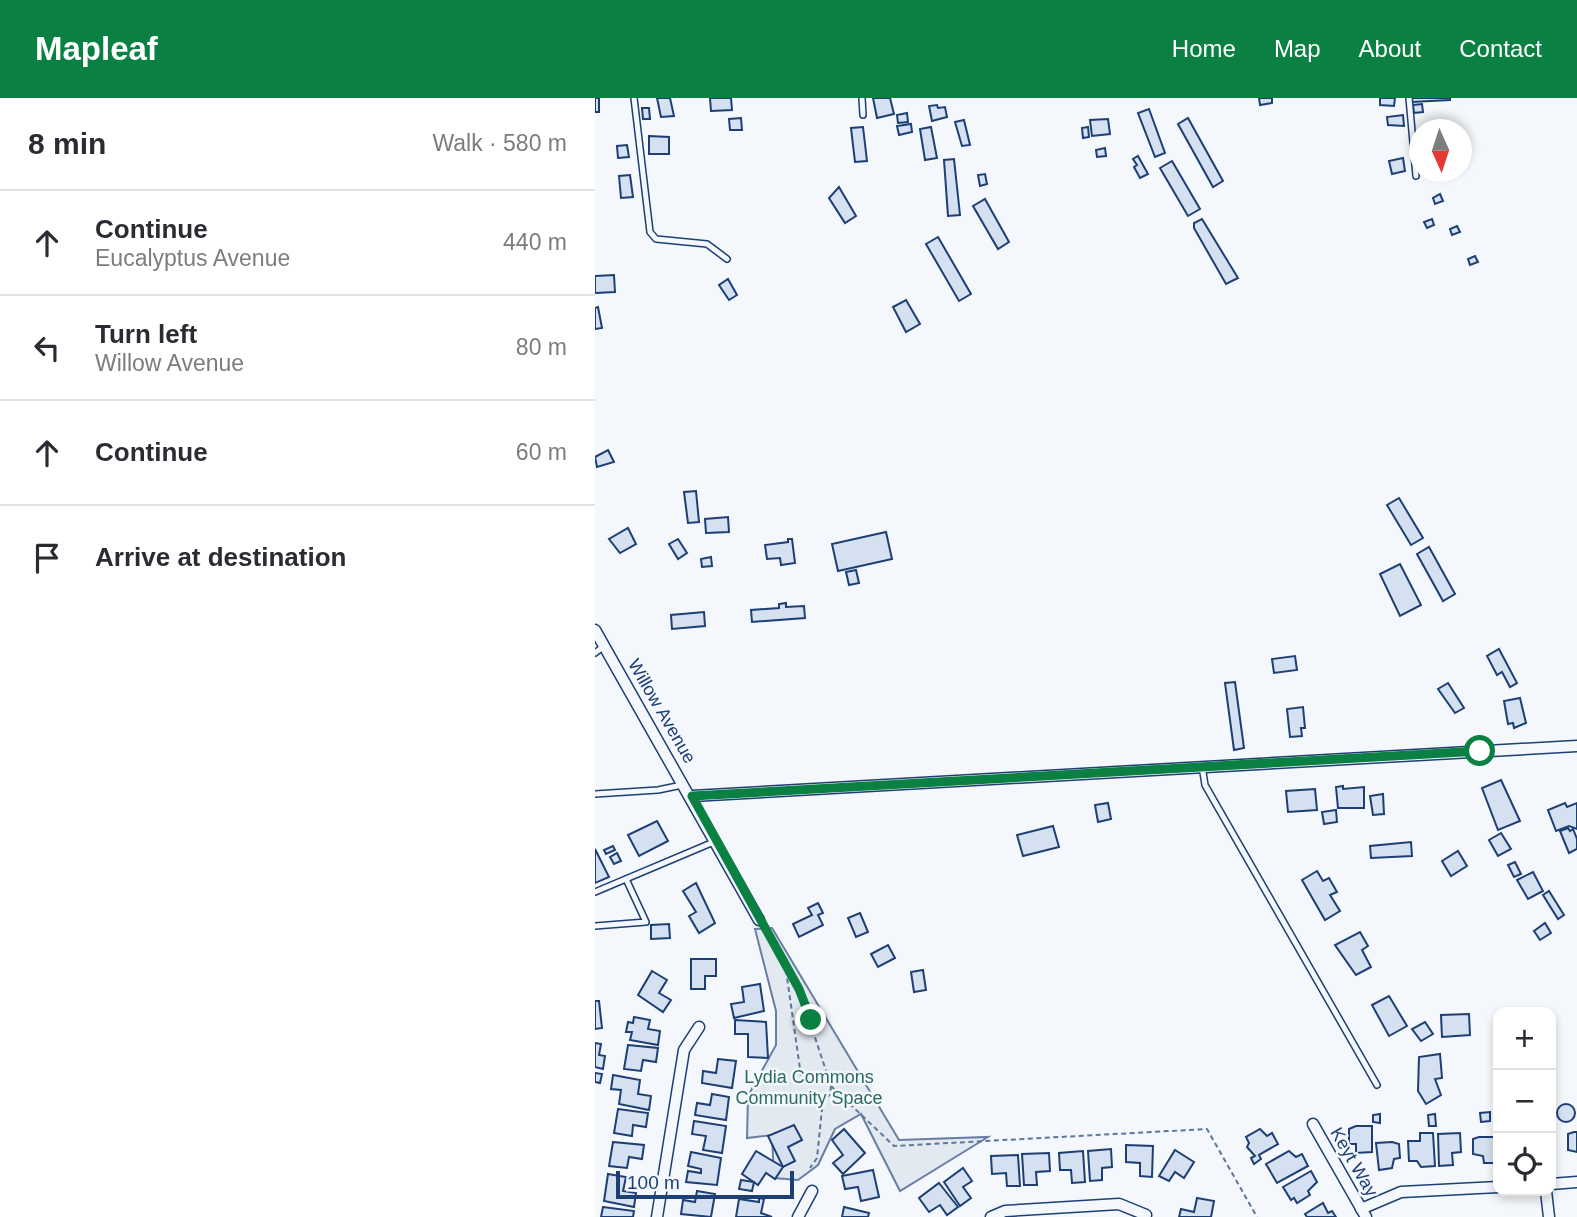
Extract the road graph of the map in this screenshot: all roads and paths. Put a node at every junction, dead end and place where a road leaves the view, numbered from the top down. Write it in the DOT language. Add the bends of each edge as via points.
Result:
graph roads {
  1 [pos="634,98"];
  2 [pos="862,98"];
  3 [pos="1409,98"];
  4 [pos="863,115"];
  5 [pos="1411,119"];
  6 [pos="727,259"];
  7 [pos="595,630"];
  8 [pos="600,650"];
  9 [pos="1577,746"];
  10 [pos="1202,766"];
  11 [pos="685,784"];
  12 [pos="595,794"];
  13 [pos="692,796"];
  14 [pos="716,841"];
  15 [pos="626,879"];
  16 [pos="595,892"];
  17 [pos="759,920"];
  18 [pos="595,926"];
  19 [pos="786,966"];
  20 [pos="699,1027"];
  21 [pos="801,1076"];
  22 [pos="1377,1085"];
  23 [pos="831,1086"];
  24 [pos="1313,1124"];
  25 [pos="810,1168"];
  26 [pos="1577,1182"];
  27 [pos="1556,1184"];
  28 [pos="1493,1187"];
  29 [pos="811,1191"];
  30 [pos="1547,1196"];
  31 [pos="1363,1213"];
  32 [pos="1146,1215"];
  33 [pos="657,1217"];
  34 [pos="798,1217"];
  35 [pos="991,1217"];
  36 [pos="1257,1217"];
  37 [pos="1549,1217"];
  1 -- 6 [label="lane" via="650,232 656,239 707,244"];
  2 -- 4 [label="lane"];
  3 -- 5 [label="lane"];
  7 -- 8 [label="street, Willow Avenue"];
  8 -- 11 [label="street, Willow Avenue"];
  9 -- 10 [label="street"];
  10 -- 13 [label="street"];
  10 -- 22 [label="lane" via="1205,786"];
  11 -- 12 [label="lane"];
  11 -- 13 [label="street, Willow Avenue"];
  13 -- 14 [label="street, Willow Avenue"];
  14 -- 15 [label="lane"];
  14 -- 17 [label="street, Willow Avenue"];
  15 -- 16 [label="lane"];
  15 -- 18 [label="lane" via="646,922"];
  17 -- 19 [label="path"];
  19 -- 21 [label="path"];
  19 -- 23 [label="path" via="811,1020"];
  20 -- 33 [label="street" via="684,1050"];
  23 -- 25 [label="path" via="831,1095 823,1099 817,1158"];
  23 -- 36 [label="path" via="894,1146 1207,1129"];
  24 -- 31 [label="street, Keyt Way"];
  26 -- 27 [label="street"];
  28 -- 31 [label="street" via="1401,1192"];
  29 -- 34 [label="street"];
  30 -- 37 [label="street"];
  32 -- 35 [label="street" via="1119,1204 1005,1211"];
}
